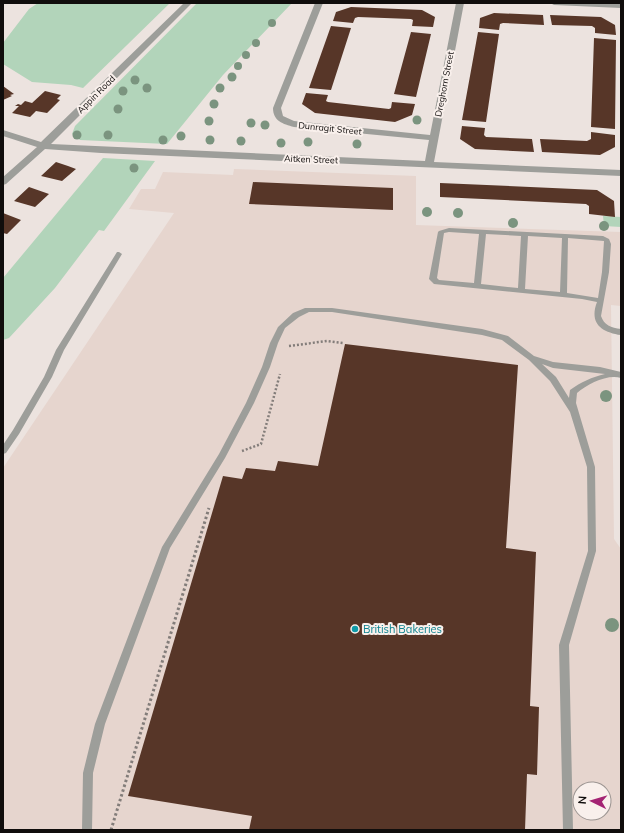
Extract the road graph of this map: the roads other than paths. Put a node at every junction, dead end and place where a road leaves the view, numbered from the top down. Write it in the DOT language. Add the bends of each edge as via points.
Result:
graph roads {
  1 [pos="188,3"];
  2 [pos="319,3"];
  3 [pos="460,3"];
  4 [pos="554,3"];
  5 [pos="621,6"];
  6 [pos="3,133"];
  7 [pos="434,138"];
  8 [pos="43,146"];
  9 [pos="429,164"];
  10 [pos="621,173"];
  11 [pos="3,182"];
  12 [pos="483,231"];
  13 [pos="525,233"];
  14 [pos="565,236"];
  15 [pos="119,254"];
  16 [pos="477,286"];
  17 [pos="521,291"];
  18 [pos="563,295"];
  19 [pos="601,301"];
  20 [pos="621,332"];
  21 [pos="531,358"];
  22 [pos="617,375"];
  23 [pos="574,415"];
  24 [pos="3,451"];
  25 [pos="87,830"];
  26 [pos="568,830"];
  1 -- 8 [label="street, Appin Road"];
  2 -- 7 [label="street, Dunragit Street" via="277,108 276,113 280,118 294,124"];
  3 -- 7 [label="street, Dreghorn Street"];
  4 -- 5 [label="street"];
  6 -- 8 [label="street, Aitken Street"];
  7 -- 9 [label="street, Dreghorn Street"];
  8 -- 9 [label="street, Aitken Street"];
  8 -- 11 [label="street, Appin Road"];
  9 -- 10 [label="street, Aitken Street"];
  12 -- 13 [label="lane"];
  12 -- 16 [label="lane"];
  12 -- 16 [label="lane" via="441,232 433,279 437,282"];
  13 -- 14 [label="lane"];
  13 -- 17 [label="lane"];
  14 -- 18 [label="lane"];
  14 -- 19 [label="lane" via="607,240"];
  15 -- 24 [label="lane" via="60,350 48,377"];
  16 -- 17 [label="lane"];
  17 -- 18 [label="lane"];
  18 -- 19 [label="lane"];
  19 -- 20 [label="lane" via="597,311 599,320 605,328"];
  21 -- 22 [label="lane" via="553,365 600,370"];
  21 -- 23 [label="lane" via="553,379"];
  21 -- 25 [label="lane" via="505,338 482,332 332,310 304,312 296,315 282,327 250,403 222,456 166,548 100,724 88,773"];
  22 -- 23 [label="lane" via="601,377 581,385 573,392"];
  23 -- 26 [label="lane" via="591,467 592,551 564,645"];
}
